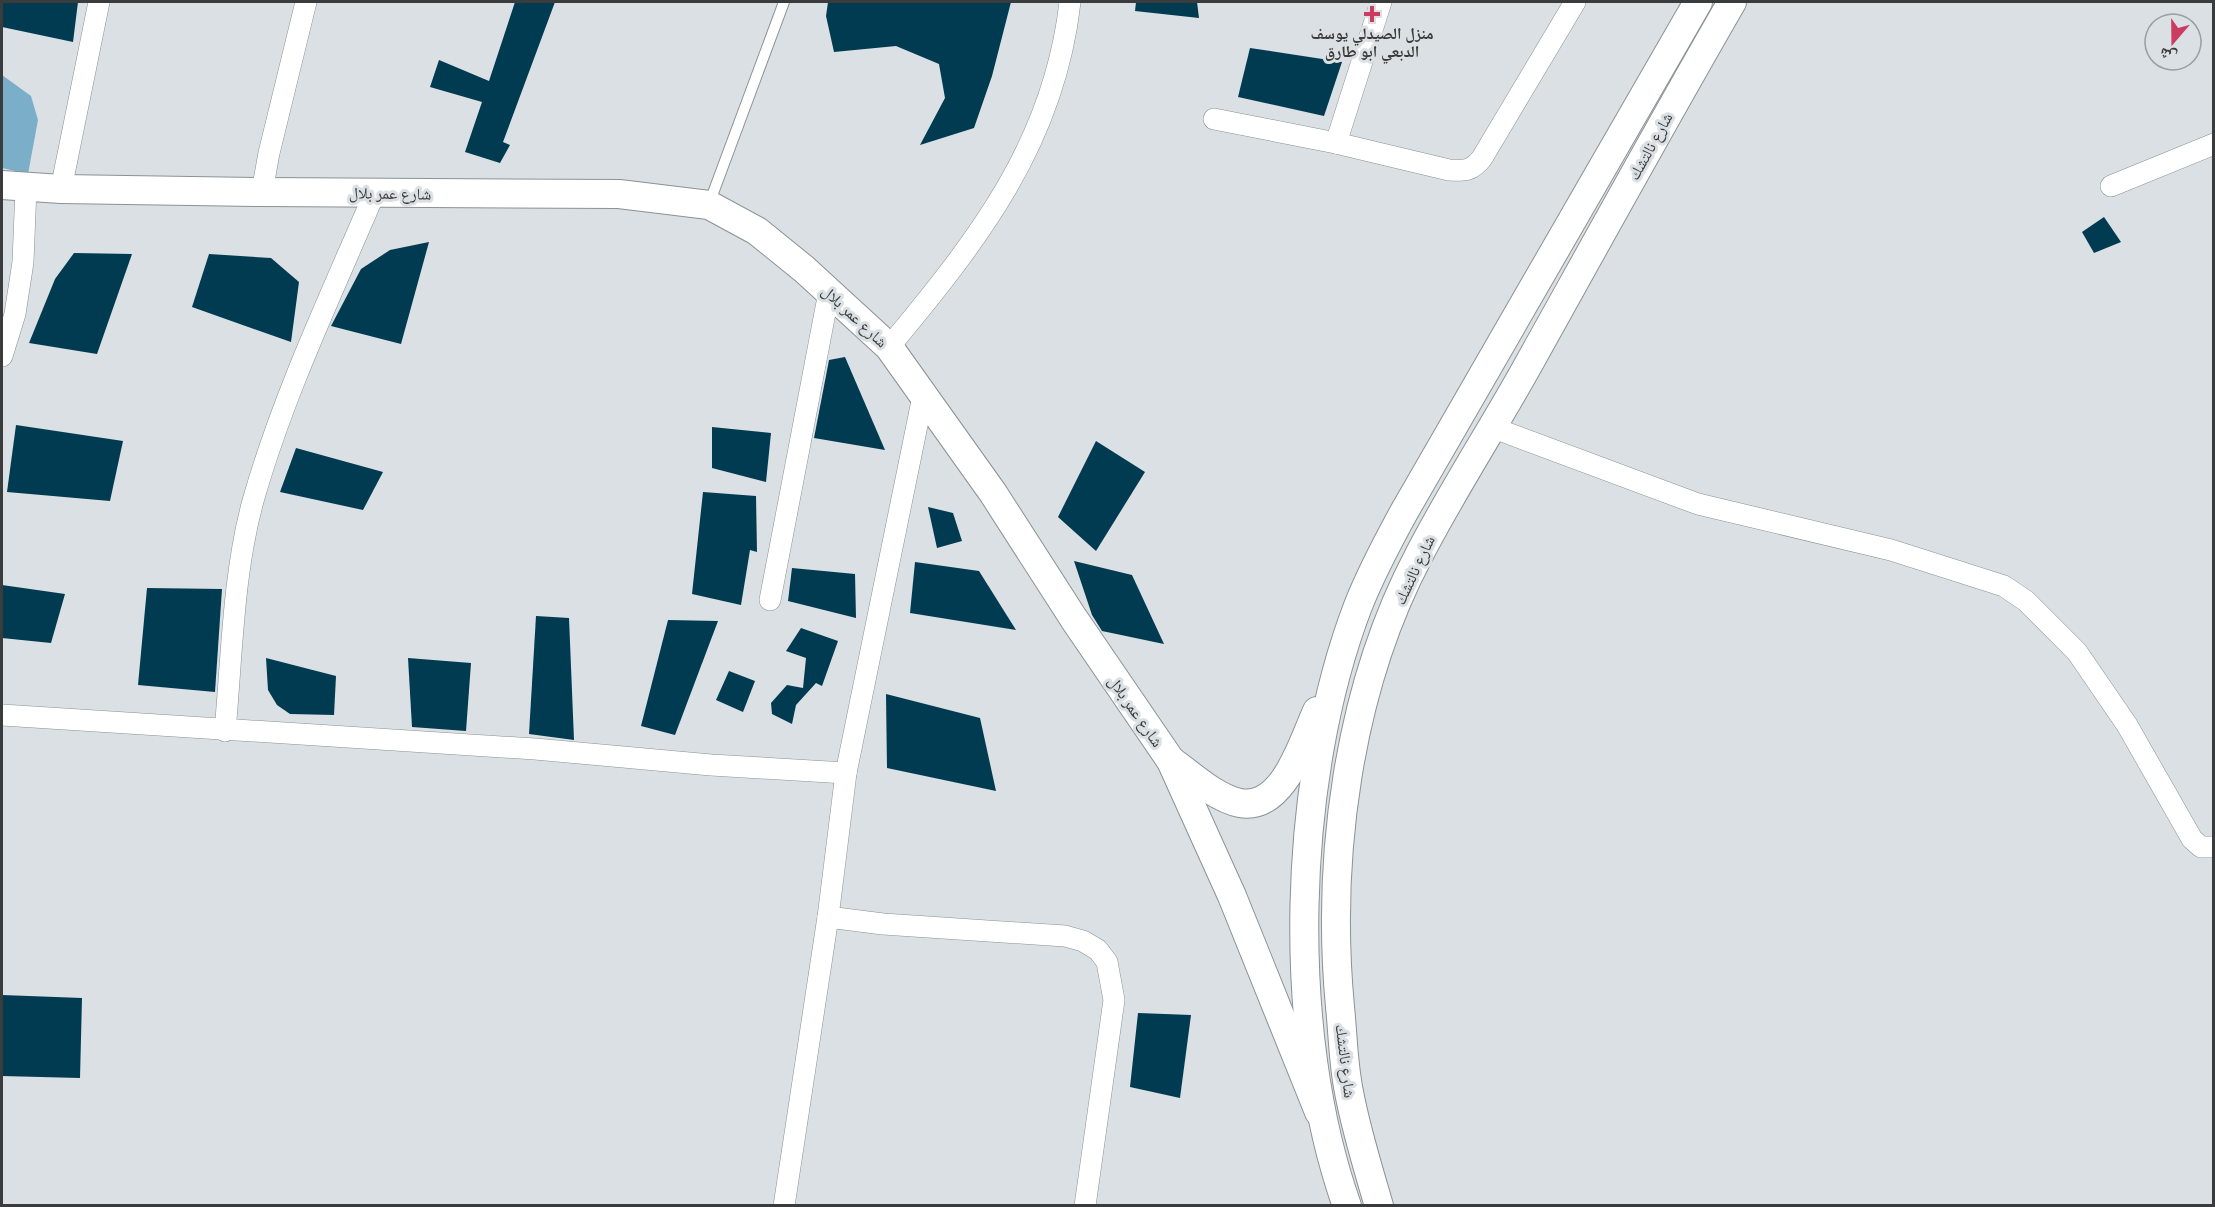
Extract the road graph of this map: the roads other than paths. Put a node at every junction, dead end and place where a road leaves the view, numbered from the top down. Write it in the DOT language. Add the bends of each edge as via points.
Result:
graph roads {
  1 [pos="99,2"];
  2 [pos="306,2"];
  3 [pos="784,2"];
  4 [pos="1070,2"];
  5 [pos="1381,2"];
  6 [pos="1575,2"];
  7 [pos="1698,2"];
  8 [pos="1732,2"];
  9 [pos="1214,119"];
  10 [pos="1336,143"];
  11 [pos="2214,144"];
  12 [pos="14,186"];
  13 [pos="2111,186"];
  14 [pos="61,189"];
  15 [pos="262,192"];
  16 [pos="375,192"];
  17 [pos="709,205"];
  18 [pos="829,292"];
  19 [pos="889,346"];
  20 [pos="2,357"];
  21 [pos="923,396"];
  22 [pos="1494,428"];
  23 [pos="770,600"];
  24 [pos="1343,653"];
  25 [pos="2,715"];
  26 [pos="225,730"];
  27 [pos="1171,761"];
  28 [pos="846,773"];
  29 [pos="2214,847"];
  30 [pos="828,917"];
  31 [pos="1319,1112"];
  32 [pos="784,1206"];
  33 [pos="1085,1206"];
  34 [pos="1347,1206"];
  35 [pos="1379,1206"];
  1 -- 14 [label="street"];
  2 -- 15 [label="street"];
  3 -- 17 [label="lane"];
  4 -- 19 [label="street" via="1066,37 1055,73 1038,125 1018,168 964,255"];
  5 -- 10 [label="street"];
  6 -- 10 [label="street" via="1474,167 1467,171 1449,170"];
  7 -- 24 [label="main road, شارع نالتشك" via="1374,567"];
  8 -- 22 [label="main road, شارع نالتشك"];
  9 -- 10 [label="street"];
  11 -- 13 [label="street"];
  12 -- 14 [label="main road, شارع عمر بلال"];
  12 -- 20 [label="street" via="23,262 15,314"];
  14 -- 15 [label="main road, شارع عمر بلال"];
  15 -- 16 [label="main road, شارع عمر بلال"];
  16 -- 17 [label="main road, شارع عمر بلال" via="619,194"];
  16 -- 26 [label="street" via="282,414 253,502 241,567"];
  17 -- 18 [label="main road, شارع عمر بلال" via="757,231"];
  18 -- 19 [label="main road, شارع عمر بلال"];
  18 -- 23 [label="street"];
  19 -- 21 [label="main road, شارع عمر بلال"];
  21 -- 27 [label="main road, شارع عمر بلال" via="993,493"];
  21 -- 28 [label="street"];
  22 -- 29 [label="street" via="1698,504 1891,550 2004,586 2026,601 2077,652 2127,725 2192,839 2201,847"];
  22 -- 35 [label="main road, شارع نالتشك" via="1418,556 1382,642 1355,737 1343,809 1334,934 1343,1052 1349,1093"];
  24 -- 27 [label="main road" via="1293,765 1276,792 1260,802 1240,803"];
  24 -- 31 [label="main road, شارع نالتشك" via="1319,759 1305,902 1304,961"];
  25 -- 26 [label="street"];
  26 -- 28 [label="street"];
  27 -- 31 [label="main road, شارع عمر بلال" via="1232,896"];
  28 -- 30 [label="street"];
  30 -- 32 [label="street"];
  30 -- 33 [label="street" via="1065,936 1098,950 1107,962 1114,1000"];
  31 -- 34 [label="main road, شارع نالتشك"];
}
